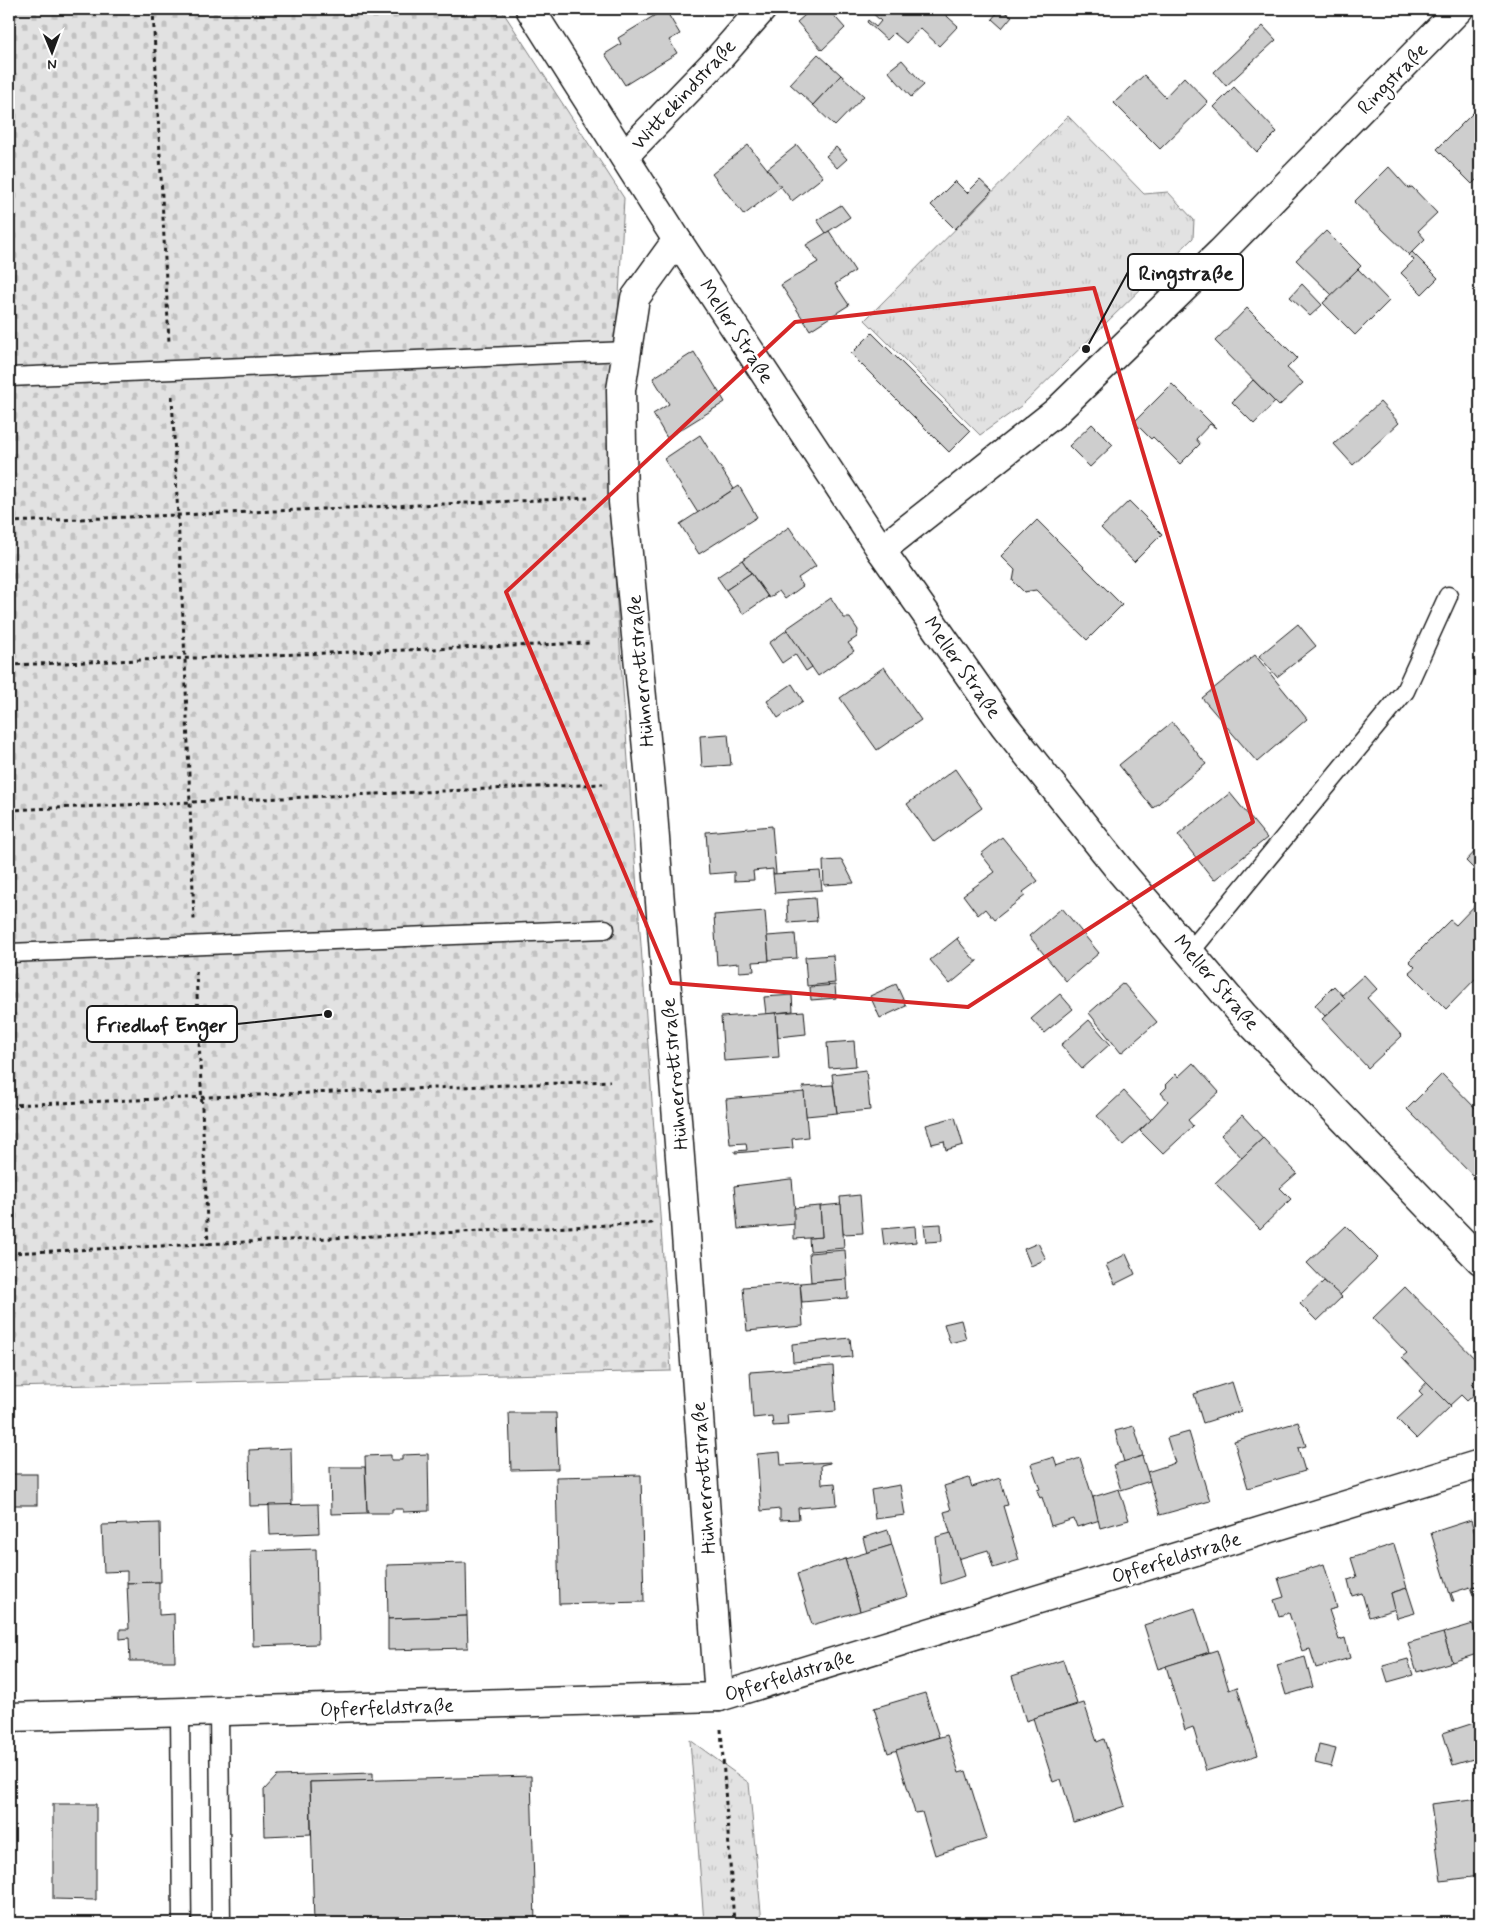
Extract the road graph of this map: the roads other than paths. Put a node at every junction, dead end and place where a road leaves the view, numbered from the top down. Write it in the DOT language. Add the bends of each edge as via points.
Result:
graph roads {
  1 [pos="530,9"];
  2 [pos="762,9"];
  3 [pos="1459,9"];
  4 [pos="624,156"];
  5 [pos="677,240"];
  6 [pos="627,351"];
  7 [pos="9,377"];
  8 [pos="881,550"];
  9 [pos="1448,596"];
  10 [pos="605,929"];
  11 [pos="1190,952"];
  12 [pos="9,953"];
  13 [pos="1480,1260"];
  14 [pos="1480,1464"];
  15 [pos="719,1697"];
  16 [pos="180,1712"];
  17 [pos="219,1712"];
  18 [pos="9,1717"];
  19 [pos="182,1923"];
  20 [pos="221,1923"];
  1 -- 4 [label="street, Meller Straße"];
  2 -- 4 [label="street, Wittekindstraße"];
  3 -- 8 [label="street, Ringstraße" via="1222,252 1056,412"];
  4 -- 5 [label="street, Meller Straße"];
  5 -- 6 [label="street, Hühnerrottstraße" via="635,298"];
  5 -- 8 [label="street, Meller Straße"];
  6 -- 7 [label="lane"];
  6 -- 15 [label="street, Hühnerrottstraße" via="622,390 623,502 652,800"];
  8 -- 11 [label="street, Meller Straße" via="1004,725 1122,873"];
  9 -- 11 [label="lane" via="1405,691"];
  10 -- 12 [label="lane"];
  11 -- 13 [label="street, Meller Straße" via="1244,1016"];
  14 -- 15 [label="street, Opferfeldstraße"];
  15 -- 17 [label="street, Opferfeldstraße"];
  16 -- 17 [label="street, Opferfeldstraße"];
  16 -- 18 [label="street, Opferfeldstraße"];
  16 -- 19 [label="lane"];
  17 -- 20 [label="lane"];
}
